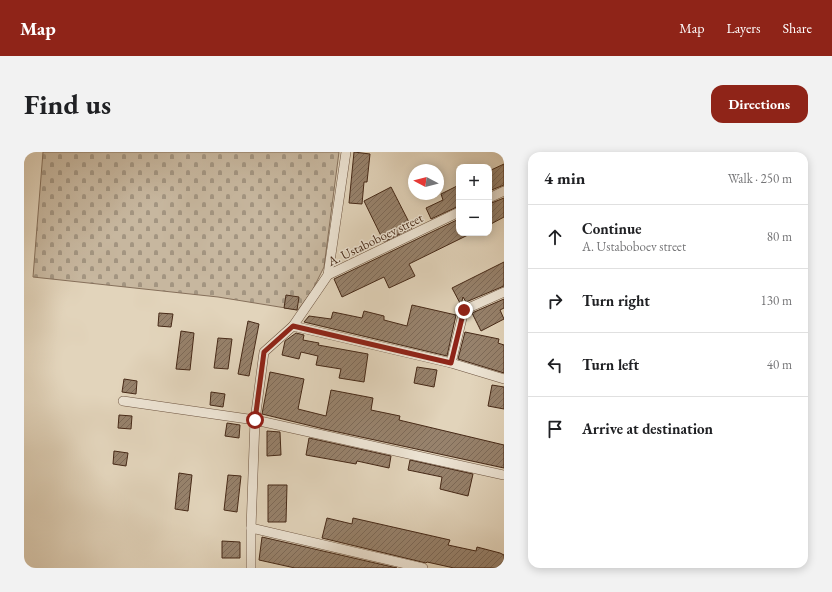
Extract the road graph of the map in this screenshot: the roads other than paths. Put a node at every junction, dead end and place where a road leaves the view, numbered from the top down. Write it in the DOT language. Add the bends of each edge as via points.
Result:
graph roads {
  1 [pos="348,153"];
  2 [pos="504,191"];
  3 [pos="492,197"];
  4 [pos="456,213"];
  5 [pos="328,276"];
  6 [pos="504,292"];
  7 [pos="293,326"];
  8 [pos="451,363"];
  9 [pos="504,379"];
  10 [pos="123,401"];
  11 [pos="255,420"];
  12 [pos="504,475"];
  13 [pos="250,528"];
  14 [pos="251,568"];
  15 [pos="423,568"];
  1 -- 5 [label="street"];
  2 -- 3 [label="street"];
  4 -- 5 [label="street, A. Ustaboboev street"];
  5 -- 7 [label="street, A. Ustaboboev street"];
  6 -- 8 [label="street" via="464,310"];
  7 -- 8 [label="street"];
  7 -- 11 [label="street, A. Ustaboboev street" via="264,352"];
  8 -- 9 [label="street"];
  10 -- 11 [label="street"];
  11 -- 12 [label="street"];
  11 -- 13 [label="street, A. Ustaboboev street"];
  13 -- 14 [label="street, A. Ustaboboev street"];
  13 -- 15 [label="street"];
}
